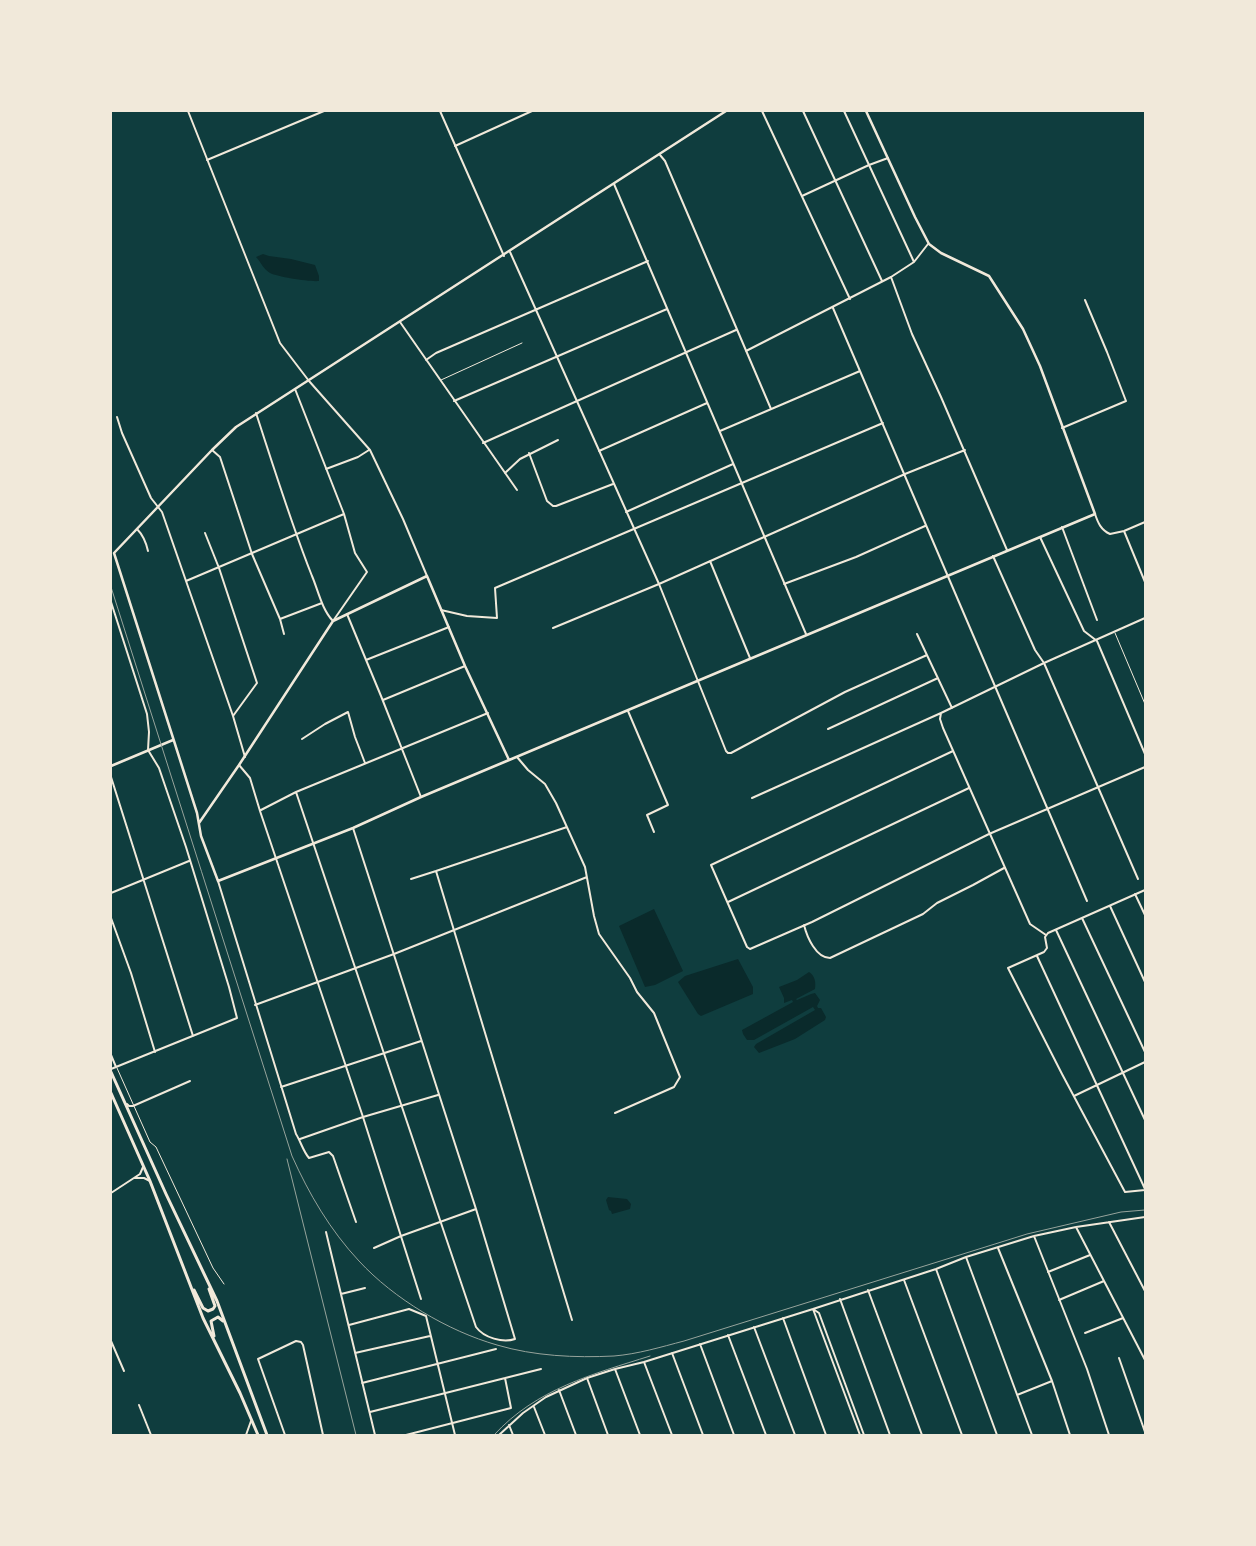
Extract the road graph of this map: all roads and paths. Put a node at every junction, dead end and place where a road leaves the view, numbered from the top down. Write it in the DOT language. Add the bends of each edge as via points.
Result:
graph roads {
  1 [pos="188,111"];
  2 [pos="324,111"];
  3 [pos="440,111"];
  4 [pos="532,111"];
  5 [pos="726,111"];
  6 [pos="762,111"];
  7 [pos="803,111"];
  8 [pos="844,111"];
  9 [pos="866,111"];
  10 [pos="455,146"];
  11 [pos="660,154"];
  12 [pos="888,158"];
  13 [pos="207,160"];
  14 [pos="869,165"];
  15 [pos="835,180"];
  16 [pos="614,184"];
  17 [pos="802,196"];
  18 [pos="928,244"];
  19 [pos="510,252"];
  20 [pos="504,256"];
  21 [pos="648,261"];
  22 [pos="914,262"];
  23 [pos="891,277"];
  24 [pos="883,282"];
  25 [pos="850,299"];
  26 [pos="1085,300"];
  27 [pos="833,308"];
  28 [pos="667,309"];
  29 [pos="535,311"];
  30 [pos="400,322"];
  31 [pos="737,330"];
  32 [pos="522,343"];
  33 [pos="746,351"];
  34 [pos="685,353"];
  35 [pos="557,357"];
  36 [pos="426,360"];
  37 [pos="860,372"];
  38 [pos="441,380"];
  39 [pos="309,381"];
  40 [pos="295,389"];
  41 [pos="454,401"];
  42 [pos="577,402"];
  43 [pos="707,403"];
  44 [pos="771,409"];
  45 [pos="256,413"];
  46 [pos="117,417"];
  47 [pos="882,423"];
  48 [pos="1062,428"];
  49 [pos="720,431"];
  50 [pos="558,440"];
  51 [pos="483,443"];
  52 [pos="212,450"];
  53 [pos="370,450"];
  54 [pos="965,450"];
  55 [pos="599,451"];
  56 [pos="529,453"];
  57 [pos="733,464"];
  58 [pos="326,469"];
  59 [pos="505,473"];
  60 [pos="904,474"];
  61 [pos="613,483"];
  62 [pos="741,484"];
  63 [pos="517,490"];
  64 [pos="158,507"];
  65 [pos="626,512"];
  66 [pos="344,514"];
  67 [pos="1094,514"];
  68 [pos="1145,522"];
  69 [pos="926,526"];
  70 [pos="1062,527"];
  71 [pos="137,529"];
  72 [pos="634,530"];
  73 [pos="1124,531"];
  74 [pos="205,533"];
  75 [pos="295,534"];
  76 [pos="764,536"];
  77 [pos="1039,536"];
  78 [pos="1007,550"];
  79 [pos="148,551"];
  80 [pos="252,554"];
  81 [pos="993,556"];
  82 [pos="710,561"];
  83 [pos="219,568"];
  84 [pos="947,575"];
  85 [pos="427,576"];
  86 [pos="186,581"];
  87 [pos="1145,582"];
  88 [pos="659,584"];
  89 [pos="784,584"];
  90 [pos="111,602"];
  91 [pos="322,603"];
  92 [pos="441,610"];
  93 [pos="347,614"];
  94 [pos="1145,618"];
  95 [pos="280,619"];
  96 [pos="1097,620"];
  97 [pos="333,621"];
  98 [pos="449,627"];
  99 [pos="554,628"];
  100 [pos="1115,632"];
  101 [pos="284,634"];
  102 [pos="806,634"];
  103 [pos="917,634"];
  104 [pos="1096,641"];
  105 [pos="927,655"];
  106 [pos="750,658"];
  107 [pos="366,660"];
  108 [pos="1044,663"];
  109 [pos="465,666"];
  110 [pos="938,678"];
  111 [pos="697,680"];
  112 [pos="996,686"];
  113 [pos="383,700"];
  114 [pos="1145,704"];
  115 [pos="952,708"];
  116 [pos="628,711"];
  117 [pos="488,713"];
  118 [pos="941,713"];
  119 [pos="233,716"];
  120 [pos="828,730"];
  121 [pos="302,739"];
  122 [pos="173,740"];
  123 [pos="401,748"];
  124 [pos="148,750"];
  125 [pos="953,751"];
  126 [pos="1145,754"];
  127 [pos="244,757"];
  128 [pos="517,757"];
  129 [pos="509,760"];
  130 [pos="365,763"];
  131 [pos="239,765"];
  132 [pos="111,766"];
  133 [pos="1145,768"];
  134 [pos="111,776"];
  135 [pos="1098,787"];
  136 [pos="969,788"];
  137 [pos="296,792"];
  138 [pos="420,797"];
  139 [pos="752,798"];
  140 [pos="1048,808"];
  141 [pos="260,811"];
  142 [pos="199,824"];
  143 [pos="567,827"];
  144 [pos="353,828"];
  145 [pos="654,832"];
  146 [pos="989,834"];
  147 [pos="314,843"];
  148 [pos="277,858"];
  149 [pos="189,862"];
  150 [pos="1004,868"];
  151 [pos="436,871"];
  152 [pos="587,877"];
  153 [pos="411,879"];
  154 [pos="1138,879"];
  155 [pos="218,880"];
  156 [pos="144,881"];
  157 [pos="1145,890"];
  158 [pos="111,894"];
  159 [pos="1135,894"];
  160 [pos="1087,901"];
  161 [pos="728,902"];
  162 [pos="1110,906"];
  163 [pos="1145,915"];
  164 [pos="111,918"];
  165 [pos="1082,918"];
  166 [pos="804,925"];
  167 [pos="453,930"];
  168 [pos="1056,930"];
  169 [pos="1046,935"];
  170 [pos="394,954"];
  171 [pos="1037,956"];
  172 [pos="356,968"];
  173 [pos="317,982"];
  174 [pos="1145,982"];
  175 [pos="255,1005"];
  176 [pos="193,1036"];
  177 [pos="421,1042"];
  178 [pos="155,1052"];
  179 [pos="385,1052"];
  180 [pos="1145,1052"];
  181 [pos="111,1055"];
  182 [pos="1145,1062"];
  183 [pos="346,1065"];
  184 [pos="116,1067"];
  185 [pos="111,1070"];
  186 [pos="1123,1072"];
  187 [pos="190,1082"];
  188 [pos="1097,1085"];
  189 [pos="280,1088"];
  190 [pos="111,1093"];
  191 [pos="438,1095"];
  192 [pos="1074,1096"];
  193 [pos="125,1103"];
  194 [pos="133,1106"];
  195 [pos="403,1106"];
  196 [pos="615,1113"];
  197 [pos="130,1114"];
  198 [pos="363,1118"];
  199 [pos="1145,1120"];
  200 [pos="300,1139"];
  201 [pos="143,1165"];
  202 [pos="135,1178"];
  203 [pos="150,1181"];
  204 [pos="1145,1190"];
  205 [pos="111,1193"];
  206 [pos="476,1209"];
  207 [pos="1145,1217"];
  208 [pos="441,1221"];
  209 [pos="356,1222"];
  210 [pos="1109,1222"];
  211 [pos="1076,1227"];
  212 [pos="326,1232"];
  213 [pos="401,1236"];
  214 [pos="1034,1236"];
  215 [pos="374,1248"];
  216 [pos="998,1248"];
  217 [pos="1090,1254"];
  218 [pos="966,1257"];
  219 [pos="201,1268"];
  220 [pos="936,1269"];
  221 [pos="1048,1272"];
  222 [pos="187,1276"];
  223 [pos="904,1279"];
  224 [pos="1104,1282"];
  225 [pos="224,1284"];
  226 [pos="365,1288"];
  227 [pos="868,1290"];
  228 [pos="1145,1291"];
  229 [pos="341,1294"];
  230 [pos="421,1299"];
  231 [pos="840,1299"];
  232 [pos="1059,1300"];
  233 [pos="813,1309"];
  234 [pos="783,1318"];
  235 [pos="1123,1318"];
  236 [pos="572,1320"];
  237 [pos="225,1323"];
  238 [pos="349,1326"];
  239 [pos="754,1327"];
  240 [pos="1085,1333"];
  241 [pos="728,1335"];
  242 [pos="430,1336"];
  243 [pos="111,1341"];
  244 [pos="700,1344"];
  245 [pos="217,1346"];
  246 [pos="496,1349"];
  247 [pos="356,1353"];
  248 [pos="672,1353"];
  249 [pos="1119,1358"];
  250 [pos="1145,1360"];
  251 [pos="644,1362"];
  252 [pos="438,1365"];
  253 [pos="541,1369"];
  254 [pos="615,1369"];
  255 [pos="124,1371"];
  256 [pos="505,1378"];
  257 [pos="587,1378"];
  258 [pos="1052,1381"];
  259 [pos="362,1383"];
  260 [pos="559,1390"];
  261 [pos="445,1393"];
  262 [pos="1017,1395"];
  263 [pos="139,1405"];
  264 [pos="533,1406"];
  265 [pos="370,1412"];
  266 [pos="252,1419"];
  267 [pos="452,1423"];
  268 [pos="509,1425"];
  269 [pos="1145,1432"];
  270 [pos="501,1434"];
  271 [pos="151,1435"];
  272 [pos="246,1435"];
  273 [pos="258,1435"];
  274 [pos="267,1435"];
  275 [pos="285,1435"];
  276 [pos="324,1435"];
  277 [pos="375,1435"];
  278 [pos="406,1435"];
  279 [pos="455,1435"];
  280 [pos="513,1435"];
  281 [pos="545,1435"];
  282 [pos="576,1435"];
  283 [pos="608,1435"];
  284 [pos="640,1435"];
  285 [pos="672,1435"];
  286 [pos="703,1435"];
  287 [pos="734,1435"];
  288 [pos="766,1435"];
  289 [pos="795,1435"];
  290 [pos="826,1435"];
  291 [pos="862,1435"];
  292 [pos="890,1435"];
  293 [pos="922,1435"];
  294 [pos="962,1435"];
  295 [pos="997,1435"];
  296 [pos="1032,1435"];
  297 [pos="1070,1435"];
  298 [pos="1109,1435"];
  1 -- 13 [label="street"];
  2 -- 13 [label="street"];
  3 -- 10 [label="street"];
  4 -- 10 [label="street"];
  5 -- 11 [label="street"];
  6 -- 17 [label="street"];
  7 -- 15 [label="street"];
  8 -- 14 [label="street"];
  9 -- 12 [label="street"];
  10 -- 20 [label="street"];
  11 -- 16 [label="street"];
  11 -- 31 [label="street"];
  12 -- 14 [label="street"];
  12 -- 18 [label="street"];
  13 -- 39 [label="street" via="278,340"];
  14 -- 15 [label="street"];
  14 -- 22 [label="street"];
  15 -- 17 [label="street"];
  15 -- 24 [label="street"];
  16 -- 19 [label="street"];
  16 -- 21 [label="street"];
  17 -- 25 [label="street"];
  18 -- 22 [label="street"];
  18 -- 48 [label="street" via="993,280 1040,366"];
  19 -- 20 [label="street"];
  19 -- 29 [label="street"];
  20 -- 30 [label="street"];
  21 -- 28 [label="street"];
  21 -- 29 [label="street"];
  22 -- 23 [label="street"];
  23 -- 24 [label="street"];
  23 -- 54 [label="street" via="912,334"];
  24 -- 25 [label="street"];
  25 -- 27 [label="street"];
  26 -- 48 [label="street" via="1126,401"];
  27 -- 33 [label="street"];
  27 -- 37 [label="street"];
  28 -- 34 [label="street"];
  28 -- 35 [label="street"];
  29 -- 35 [label="street"];
  29 -- 36 [label="street"];
  30 -- 36 [label="street"];
  30 -- 39 [label="street"];
  31 -- 33 [label="street"];
  31 -- 34 [label="street"];
  32 -- 38 [label="street"];
  33 -- 44 [label="street"];
  34 -- 42 [label="street"];
  34 -- 43 [label="street"];
  35 -- 41 [label="street"];
  35 -- 42 [label="street"];
  36 -- 38 [label="street"];
  37 -- 44 [label="street"];
  37 -- 47 [label="street"];
  38 -- 41 [label="street"];
  39 -- 40 [label="street"];
  39 -- 53 [label="street"];
  40 -- 45 [label="street"];
  40 -- 58 [label="street"];
  41 -- 51 [label="street"];
  42 -- 51 [label="street"];
  42 -- 55 [label="street"];
  43 -- 49 [label="street"];
  43 -- 55 [label="street"];
  44 -- 49 [label="street"];
  45 -- 52 [label="street"];
  45 -- 75 [label="street"];
  46 -- 64 [label="street"];
  47 -- 60 [label="street"];
  47 -- 62 [label="street"];
  48 -- 67 [label="street"];
  49 -- 57 [label="street"];
  50 -- 56 [label="street"];
  51 -- 59 [label="street"];
  52 -- 64 [label="street"];
  52 -- 80 [label="street" via="220,458"];
  53 -- 58 [label="street"];
  53 -- 85 [label="street"];
  54 -- 60 [label="street"];
  54 -- 78 [label="street"];
  55 -- 61 [label="street"];
  56 -- 59 [label="street"];
  56 -- 61 [label="street" via="553,506"];
  57 -- 62 [label="street"];
  57 -- 65 [label="street"];
  58 -- 66 [label="street"];
  59 -- 63 [label="street"];
  60 -- 69 [label="street"];
  60 -- 76 [label="street"];
  61 -- 65 [label="street"];
  62 -- 72 [label="street"];
  62 -- 76 [label="street"];
  64 -- 71 [label="street"];
  64 -- 86 [label="street"];
  65 -- 72 [label="street"];
  66 -- 75 [label="street"];
  66 -- 97 [label="street" via="355,553 367,572"];
  67 -- 70 [label="street"];
  67 -- 73 [label="street" via="1107,533"];
  68 -- 73 [label="street"];
  69 -- 84 [label="street"];
  69 -- 89 [label="street"];
  70 -- 77 [label="street"];
  70 -- 96 [label="street"];
  71 -- 79 [label="street"];
  71 -- 122 [label="street" via="114,554"];
  72 -- 88 [label="street"];
  72 -- 92 [label="street" via="495,588 496,618"];
  73 -- 87 [label="street"];
  74 -- 83 [label="street"];
  75 -- 80 [label="street"];
  75 -- 91 [label="street"];
  76 -- 82 [label="street"];
  76 -- 89 [label="street"];
  77 -- 78 [label="street"];
  77 -- 104 [label="street" via="1084,631"];
  78 -- 81 [label="street"];
  80 -- 83 [label="street"];
  80 -- 95 [label="street"];
  81 -- 84 [label="street"];
  81 -- 108 [label="street"];
  82 -- 88 [label="street"];
  82 -- 106 [label="street"];
  83 -- 86 [label="street"];
  83 -- 119 [label="street" via="257,683"];
  84 -- 102 [label="street"];
  84 -- 112 [label="street"];
  85 -- 92 [label="street"];
  85 -- 93 [label="street"];
  86 -- 119 [label="street"];
  88 -- 99 [label="street"];
  88 -- 111 [label="street"];
  89 -- 102 [label="street"];
  90 -- 124 [label="street" via="147,714"];
  91 -- 95 [label="street"];
  91 -- 97 [label="street"];
  92 -- 98 [label="street"];
  93 -- 97 [label="street"];
  93 -- 107 [label="street"];
  94 -- 100 [label="street"];
  95 -- 101 [label="street"];
  97 -- 127 [label="street"];
  98 -- 107 [label="street"];
  98 -- 109 [label="street"];
  100 -- 104 [label="street"];
  100 -- 114 [label="street"];
  102 -- 106 [label="street"];
  103 -- 105 [label="street"];
  104 -- 108 [label="street"];
  104 -- 126 [label="street"];
  105 -- 110 [label="street"];
  105 -- 111 [label="street" via="845,692 728,753"];
  106 -- 111 [label="street"];
  107 -- 113 [label="street"];
  108 -- 112 [label="street"];
  108 -- 135 [label="street"];
  109 -- 113 [label="street"];
  109 -- 117 [label="street"];
  110 -- 115 [label="street"];
  110 -- 120 [label="street"];
  111 -- 116 [label="street"];
  112 -- 115 [label="street"];
  112 -- 140 [label="street"];
  113 -- 123 [label="street"];
  115 -- 118 [label="street"];
  116 -- 128 [label="street"];
  116 -- 145 [label="street" via="668,806 647,815"];
  117 -- 123 [label="street"];
  117 -- 129 [label="street"];
  118 -- 125 [label="street" via="940,719"];
  118 -- 139 [label="street"];
  119 -- 127 [label="street"];
  121 -- 130 [label="street" via="348,712"];
  122 -- 124 [label="street"];
  122 -- 142 [label="street"];
  123 -- 130 [label="street"];
  123 -- 138 [label="street"];
  124 -- 132 [label="street"];
  124 -- 149 [label="street" via="159,768"];
  125 -- 136 [label="street"];
  125 -- 161 [label="street" via="711,865"];
  127 -- 131 [label="street"];
  128 -- 129 [label="street"];
  128 -- 143 [label="street" via="545,784"];
  129 -- 138 [label="street"];
  130 -- 137 [label="street"];
  131 -- 141 [label="street" via="250,778"];
  131 -- 142 [label="street"];
  133 -- 135 [label="street"];
  134 -- 156 [label="street"];
  135 -- 140 [label="street"];
  135 -- 154 [label="street"];
  136 -- 146 [label="street"];
  136 -- 161 [label="street"];
  137 -- 141 [label="street"];
  137 -- 147 [label="street"];
  138 -- 144 [label="street"];
  140 -- 146 [label="street"];
  140 -- 160 [label="street"];
  141 -- 148 [label="street"];
  142 -- 155 [label="street"];
  143 -- 151 [label="street"];
  143 -- 152 [label="street"];
  144 -- 147 [label="street"];
  144 -- 170 [label="street"];
  146 -- 150 [label="street"];
  146 -- 166 [label="street"];
  147 -- 148 [label="street"];
  147 -- 172 [label="street"];
  148 -- 155 [label="street"];
  148 -- 173 [label="street"];
  149 -- 156 [label="street"];
  149 -- 176 [label="street" via="238,1018"];
  150 -- 166 [label="street" via="937,903 923,914 830,958 823,958 815,949"];
  150 -- 169 [label="street" via="1030,924"];
  151 -- 153 [label="street"];
  151 -- 167 [label="street"];
  152 -- 167 [label="street"];
  152 -- 196 [label="street" via="599,934 654,1012 680,1077 674,1087"];
  155 -- 175 [label="street"];
  156 -- 158 [label="street"];
  156 -- 176 [label="street"];
  157 -- 159 [label="street"];
  159 -- 162 [label="street"];
  159 -- 163 [label="street"];
  161 -- 166 [label="street" via="750,949"];
  162 -- 165 [label="street"];
  162 -- 174 [label="street"];
  164 -- 178 [label="street"];
  165 -- 168 [label="street"];
  165 -- 180 [label="street"];
  167 -- 170 [label="street"];
  167 -- 236 [label="street"];
  168 -- 169 [label="street"];
  168 -- 186 [label="street"];
  169 -- 171 [label="street" via="1047,948"];
  170 -- 172 [label="street"];
  170 -- 177 [label="street"];
  171 -- 188 [label="street"];
  171 -- 192 [label="street" via="1008,968"];
  172 -- 173 [label="street"];
  172 -- 179 [label="street"];
  173 -- 175 [label="street"];
  173 -- 183 [label="street"];
  175 -- 189 [label="street"];
  176 -- 178 [label="street"];
  177 -- 179 [label="street"];
  177 -- 191 [label="street"];
  178 -- 184 [label="street"];
  179 -- 183 [label="street"];
  179 -- 195 [label="street"];
  181 -- 184 [label="street"];
  182 -- 186 [label="street"];
  183 -- 189 [label="street"];
  183 -- 198 [label="street"];
  184 -- 185 [label="street"];
  184 -- 194 [label="street"];
  185 -- 193 [label="main road"];
  186 -- 188 [label="street"];
  186 -- 199 [label="street"];
  187 -- 194 [label="street"];
  188 -- 192 [label="street"];
  188 -- 204 [label="street"];
  189 -- 200 [label="street"];
  190 -- 201 [label="main road"];
  191 -- 195 [label="street"];
  191 -- 206 [label="street"];
  192 -- 204 [label="street" via="1125,1192"];
  193 -- 194 [label="street"];
  193 -- 197 [label="main road"];
  194 -- 197 [label="street"];
  194 -- 225 [label="street" via="213,1268"];
  195 -- 198 [label="street"];
  195 -- 208 [label="street"];
  197 -- 219 [label="main road"];
  198 -- 200 [label="street"];
  198 -- 213 [label="street"];
  200 -- 209 [label="street" via="309,1158 329,1152 333,1156"];
  201 -- 202 [label="street"];
  201 -- 203 [label="main road"];
  202 -- 203 [label="street"];
  202 -- 205 [label="street"];
  203 -- 222 [label="main road"];
  206 -- 208 [label="street"];
  206 -- 208 [label="street" via="515,1339 491,1338 478,1330"];
  207 -- 210 [label="street"];
  208 -- 213 [label="street"];
  210 -- 211 [label="street"];
  210 -- 228 [label="street"];
  211 -- 214 [label="street"];
  211 -- 217 [label="street"];
  212 -- 229 [label="street"];
  213 -- 215 [label="street"];
  213 -- 230 [label="street"];
  214 -- 216 [label="street"];
  214 -- 221 [label="street"];
  216 -- 218 [label="street"];
  216 -- 258 [label="street"];
  217 -- 221 [label="street"];
  217 -- 224 [label="street"];
  218 -- 220 [label="street"];
  218 -- 262 [label="street"];
  219 -- 222 [label="main road" via="215,1303 213,1309 203,1308"];
  219 -- 237 [label="main road"];
  220 -- 223 [label="street"];
  220 -- 295 [label="street"];
  221 -- 232 [label="street"];
  222 -- 245 [label="main road"];
  223 -- 227 [label="street"];
  223 -- 294 [label="street"];
  224 -- 232 [label="street"];
  224 -- 235 [label="street"];
  226 -- 229 [label="street"];
  227 -- 231 [label="street"];
  227 -- 293 [label="street"];
  229 -- 238 [label="street"];
  231 -- 233 [label="street"];
  231 -- 292 [label="street"];
  232 -- 298 [label="street"];
  233 -- 234 [label="street"];
  233 -- 291 [label="street"];
  234 -- 239 [label="street"];
  234 -- 290 [label="street"];
  235 -- 240 [label="street"];
  235 -- 250 [label="street"];
  237 -- 245 [label="main road" via="218,1317 211,1321"];
  237 -- 274 [label="main road"];
  238 -- 242 [label="street" via="409,1309 426,1316"];
  238 -- 247 [label="street"];
  239 -- 241 [label="street"];
  239 -- 289 [label="street"];
  241 -- 244 [label="street"];
  241 -- 288 [label="street"];
  242 -- 247 [label="street"];
  242 -- 252 [label="street"];
  243 -- 255 [label="street"];
  244 -- 248 [label="street"];
  244 -- 287 [label="street"];
  245 -- 266 [label="main road"];
  246 -- 252 [label="street"];
  247 -- 259 [label="street"];
  248 -- 251 [label="street"];
  248 -- 286 [label="street"];
  249 -- 269 [label="street"];
  251 -- 254 [label="street"];
  251 -- 285 [label="street"];
  252 -- 259 [label="street"];
  252 -- 261 [label="street"];
  253 -- 256 [label="street"];
  254 -- 257 [label="street"];
  254 -- 284 [label="street"];
  256 -- 261 [label="street"];
  256 -- 267 [label="street" via="511,1408"];
  257 -- 260 [label="street"];
  257 -- 283 [label="street"];
  258 -- 262 [label="street"];
  258 -- 297 [label="street"];
  259 -- 265 [label="street"];
  260 -- 264 [label="street"];
  260 -- 282 [label="street"];
  261 -- 265 [label="street"];
  261 -- 267 [label="street"];
  262 -- 296 [label="street"];
  263 -- 271 [label="street"];
  264 -- 268 [label="street"];
  264 -- 281 [label="street"];
  265 -- 277 [label="street"];
  266 -- 272 [label="street"];
  266 -- 273 [label="main road"];
  267 -- 278 [label="street"];
  267 -- 279 [label="street"];
  268 -- 270 [label="street"];
  268 -- 280 [label="street"];
  275 -- 276 [label="street" via="258,1359 296,1341 303,1345"];
}
